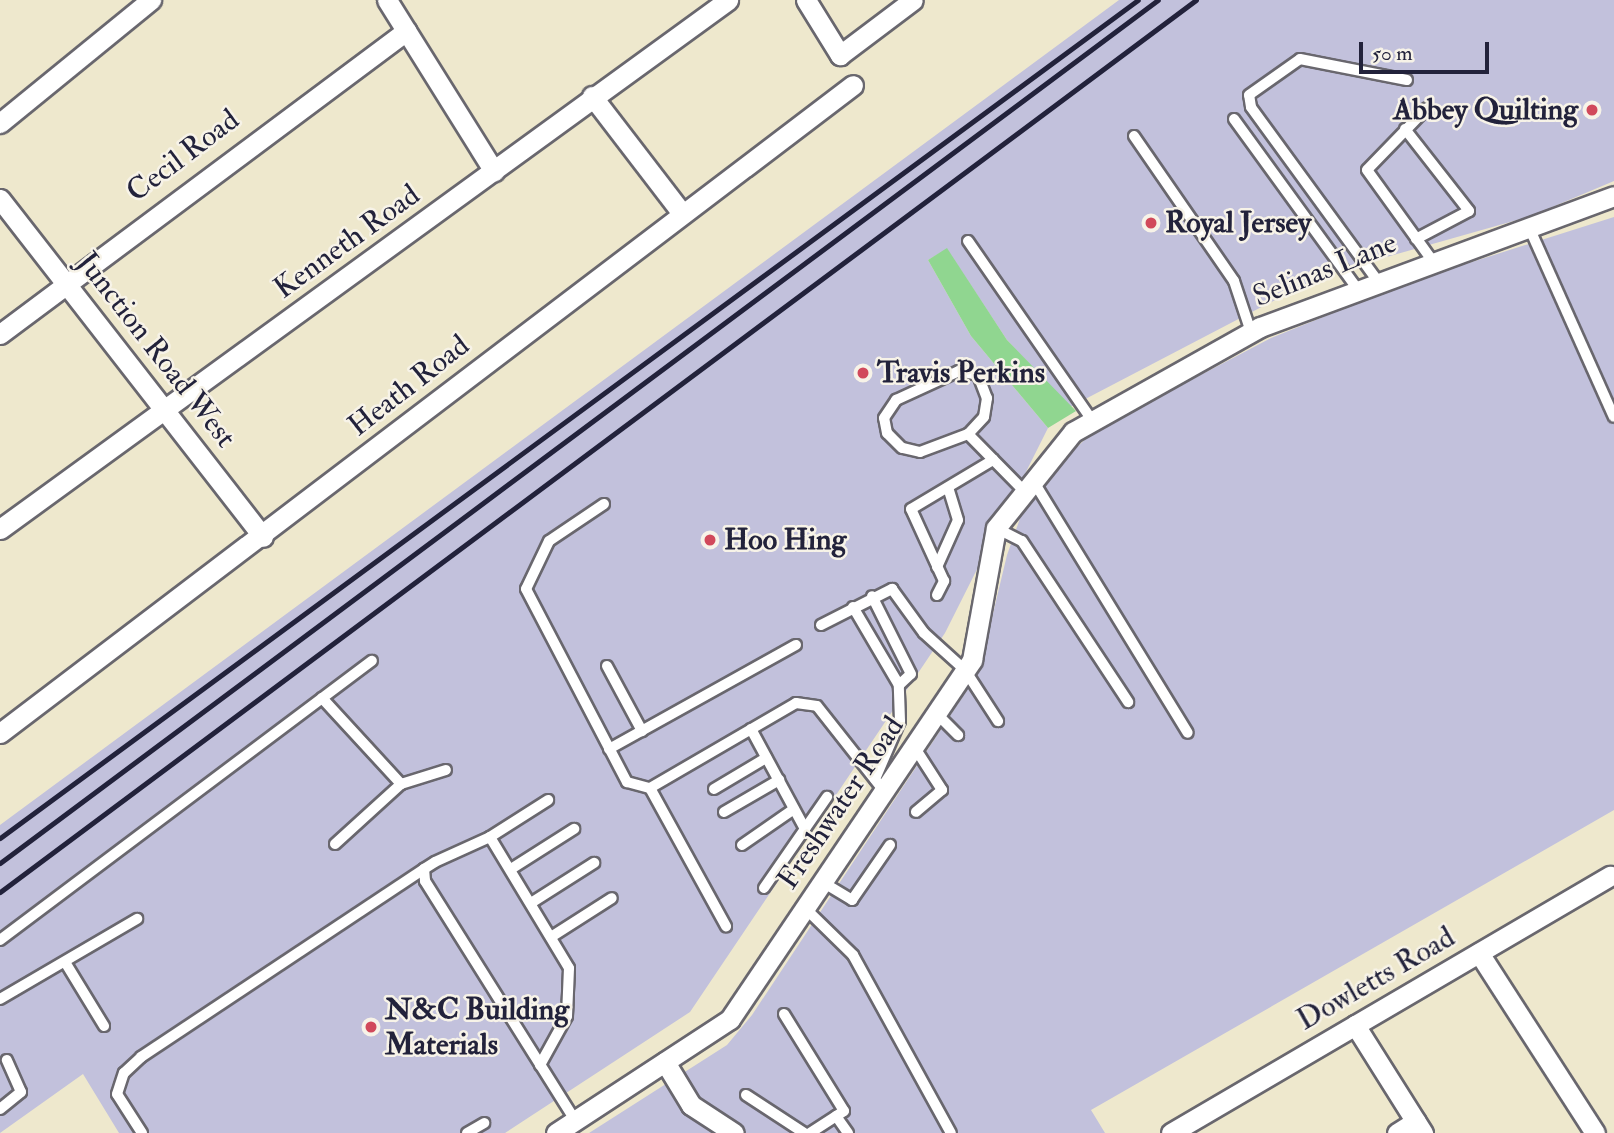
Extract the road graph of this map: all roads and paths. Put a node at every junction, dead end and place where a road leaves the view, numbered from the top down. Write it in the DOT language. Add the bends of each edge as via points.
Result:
graph roads {
  1 [pos="151,0"];
  2 [pos="387,0"];
  3 [pos="728,0"];
  4 [pos="806,0"];
  5 [pos="913,0"];
  6 [pos="407,31"];
  7 [pos="1406,80"];
  8 [pos="853,85"];
  9 [pos="592,96"];
  10 [pos="1427,108"];
  11 [pos="1234,119"];
  12 [pos="0,123"];
  13 [pos="1405,129"];
  14 [pos="1134,136"];
  15 [pos="494,171"];
  16 [pos="1614,196"];
  17 [pos="0,200"];
  18 [pos="681,212"];
  19 [pos="1528,225"];
  20 [pos="1416,239"];
  21 [pos="968,241"];
  22 [pos="1432,260"];
  23 [pos="1377,280"];
  24 [pos="65,281"];
  25 [pos="1357,288"];
  26 [pos="1251,332"];
  27 [pos="0,334"];
  28 [pos="166,412"];
  29 [pos="1614,417"];
  30 [pos="1092,420"];
  31 [pos="1073,432"];
  32 [pos="968,434"];
  33 [pos="993,460"];
  34 [pos="948,487"];
  35 [pos="1029,487"];
  36 [pos="604,504"];
  37 [pos="996,528"];
  38 [pos="0,529"];
  39 [pos="263,537"];
  40 [pos="937,567"];
  41 [pos="937,595"];
  42 [pos="872,596"];
  43 [pos="853,607"];
  44 [pos="821,625"];
  45 [pos="796,645"];
  46 [pos="372,661"];
  47 [pos="607,666"];
  48 [pos="965,670"];
  49 [pos="899,685"];
  50 [pos="323,698"];
  51 [pos="1128,702"];
  52 [pos="937,714"];
  53 [pos="998,721"];
  54 [pos="751,729"];
  55 [pos="642,731"];
  56 [pos="0,733"];
  57 [pos="1188,733"];
  58 [pos="958,734"];
  59 [pos="915,748"];
  60 [pos="609,749"];
  61 [pos="766,758"];
  62 [pos="446,770"];
  63 [pos="779,780"];
  64 [pos="401,784"];
  65 [pos="880,786"];
  66 [pos="650,788"];
  67 [pos="714,789"];
  68 [pos="827,797"];
  69 [pos="548,800"];
  70 [pos="794,809"];
  71 [pos="724,811"];
  72 [pos="916,812"];
  73 [pos="574,829"];
  74 [pos="805,829"];
  75 [pos="490,837"];
  76 [pos="335,844"];
  77 [pos="742,845"];
  78 [pos="890,845"];
  79 [pos="594,863"];
  80 [pos="424,869"];
  81 [pos="511,869"];
  82 [pos="1611,876"];
  83 [pos="824,883"];
  84 [pos="764,888"];
  85 [pos="612,898"];
  86 [pos="531,903"];
  87 [pos="806,909"];
  88 [pos="137,919"];
  89 [pos="726,926"];
  90 [pos="551,937"];
  91 [pos="0,940"];
  92 [pos="1479,953"];
  93 [pos="65,962"];
  94 [pos="0,999"];
  95 [pos="784,1014"];
  96 [pos="1355,1025"];
  97 [pos="104,1026"];
  98 [pos="7,1060"];
  99 [pos="665,1062"];
  100 [pos="540,1065"];
  101 [pos="746,1095"];
  102 [pos="0,1109"];
  103 [pos="836,1116"];
  104 [pos="575,1120"];
  105 [pos="484,1123"];
  106 [pos="1420,1127"];
  107 [pos="1178,1131"];
  108 [pos="142,1133"];
  109 [pos="467,1133"];
  110 [pos="556,1133"];
  111 [pos="734,1133"];
  112 [pos="804,1133"];
  113 [pos="810,1133"];
  114 [pos="848,1133"];
  115 [pos="951,1133"];
  116 [pos="1397,1133"];
  117 [pos="1595,1133"];
  1 -- 12 [label="street"];
  2 -- 6 [label="street"];
  3 -- 9 [label="street, Kenneth Road"];
  4 -- 5 [label="street" via="840,55"];
  6 -- 15 [label="street"];
  6 -- 24 [label="street, Cecil Road"];
  7 -- 23 [label="lane" via="1300,59 1249,95 1251,107"];
  8 -- 18 [label="street, Heath Road"];
  9 -- 15 [label="street, Kenneth Road"];
  9 -- 18 [label="street"];
  10 -- 13 [label="lane"];
  11 -- 25 [label="lane"];
  13 -- 20 [label="lane" via="1367,170"];
  13 -- 20 [label="lane" via="1469,211"];
  14 -- 26 [label="lane" via="1234,281"];
  15 -- 28 [label="street, Kenneth Road"];
  16 -- 19 [label="street, Selinas Lane"];
  17 -- 24 [label="street, Junction Road West"];
  18 -- 39 [label="street, Heath Road"];
  19 -- 22 [label="street, Selinas Lane"];
  19 -- 29 [label="lane"];
  20 -- 22 [label="lane"];
  21 -- 30 [label="lane"];
  22 -- 23 [label="street, Selinas Lane"];
  23 -- 25 [label="street, Selinas Lane"];
  24 -- 27 [label="street, Cecil Road"];
  24 -- 28 [label="street, Junction Road West"];
  25 -- 26 [label="street, Selinas Lane"];
  26 -- 30 [label="street, Selinas Lane"];
  28 -- 38 [label="street, Kenneth Road"];
  28 -- 39 [label="street, Junction Road West"];
  30 -- 31 [label="street, Selinas Lane"];
  31 -- 35 [label="street, Freshwater Road"];
  32 -- 32 [label="lane" via="920,452 902,448 887,433 884,418 895,400 959,371 978,375 988,398 984,416"];
  32 -- 33 [label="lane"];
  33 -- 34 [label="lane"];
  33 -- 35 [label="lane"];
  34 -- 40 [label="lane" via="958,520"];
  34 -- 40 [label="lane" via="910,513"];
  35 -- 37 [label="street, Freshwater Road"];
  35 -- 57 [label="lane"];
  36 -- 60 [label="lane" via="549,541 526,589"];
  37 -- 48 [label="street, Freshwater Road"];
  37 -- 51 [label="lane" via="1022,541"];
  39 -- 56 [label="street, Heath Road"];
  40 -- 41 [label="lane" via="944,581"];
  42 -- 43 [label="lane"];
  42 -- 48 [label="lane" via="892,589 924,633"];
  42 -- 49 [label="lane" via="911,674"];
  43 -- 44 [label="lane"];
  43 -- 49 [label="lane"];
  45 -- 55 [label="lane"];
  46 -- 50 [label="lane"];
  47 -- 55 [label="lane"];
  48 -- 52 [label="street, Freshwater Road"];
  48 -- 53 [label="lane"];
  49 -- 65 [label="lane" via="900,721"];
  50 -- 64 [label="lane"];
  50 -- 91 [label="lane"];
  52 -- 58 [label="lane"];
  52 -- 59 [label="street, Freshwater Road"];
  54 -- 61 [label="lane"];
  54 -- 65 [label="lane" via="796,703 817,706"];
  54 -- 66 [label="lane"];
  55 -- 60 [label="lane"];
  59 -- 65 [label="street, Freshwater Road"];
  59 -- 72 [label="lane" via="942,790"];
  60 -- 66 [label="lane" via="627,782"];
  61 -- 63 [label="lane"];
  61 -- 67 [label="lane"];
  62 -- 64 [label="lane"];
  63 -- 70 [label="lane"];
  63 -- 71 [label="lane"];
  64 -- 76 [label="lane"];
  65 -- 83 [label="street, Freshwater Road"];
  66 -- 89 [label="lane"];
  68 -- 74 [label="lane"];
  69 -- 75 [label="lane"];
  70 -- 74 [label="lane"];
  70 -- 77 [label="lane"];
  73 -- 81 [label="lane"];
  74 -- 84 [label="lane"];
  75 -- 80 [label="lane"];
  75 -- 81 [label="lane"];
  78 -- 83 [label="lane" via="852,900"];
  79 -- 86 [label="lane"];
  80 -- 100 [label="lane" via="425,881"];
  80 -- 108 [label="lane" via="141,1057 124,1073 117,1094"];
  81 -- 86 [label="lane"];
  82 -- 92 [label="street, Dowletts Road"];
  83 -- 87 [label="street, Freshwater Road"];
  85 -- 90 [label="lane"];
  86 -- 90 [label="lane"];
  87 -- 99 [label="street, Freshwater Road" via="730,1019"];
  87 -- 115 [label="lane" via="853,955"];
  88 -- 93 [label="lane"];
  90 -- 100 [label="lane" via="569,968 571,994 567,1016"];
  92 -- 96 [label="street, Dowletts Road"];
  92 -- 117 [label="street"];
  93 -- 94 [label="lane"];
  93 -- 97 [label="lane"];
  95 -- 103 [label="lane" via="844,1111"];
  96 -- 106 [label="street"];
  96 -- 107 [label="street, Dowletts Road"];
  98 -- 102 [label="lane" via="21,1092"];
  99 -- 104 [label="street, Freshwater Road"];
  99 -- 111 [label="street" via="691,1105"];
  100 -- 104 [label="lane"];
  101 -- 112 [label="lane"];
  103 -- 113 [label="lane"];
  103 -- 114 [label="lane"];
  104 -- 110 [label="street, Freshwater Road"];
  105 -- 109 [label="lane"];
  106 -- 116 [label="street"];
}
